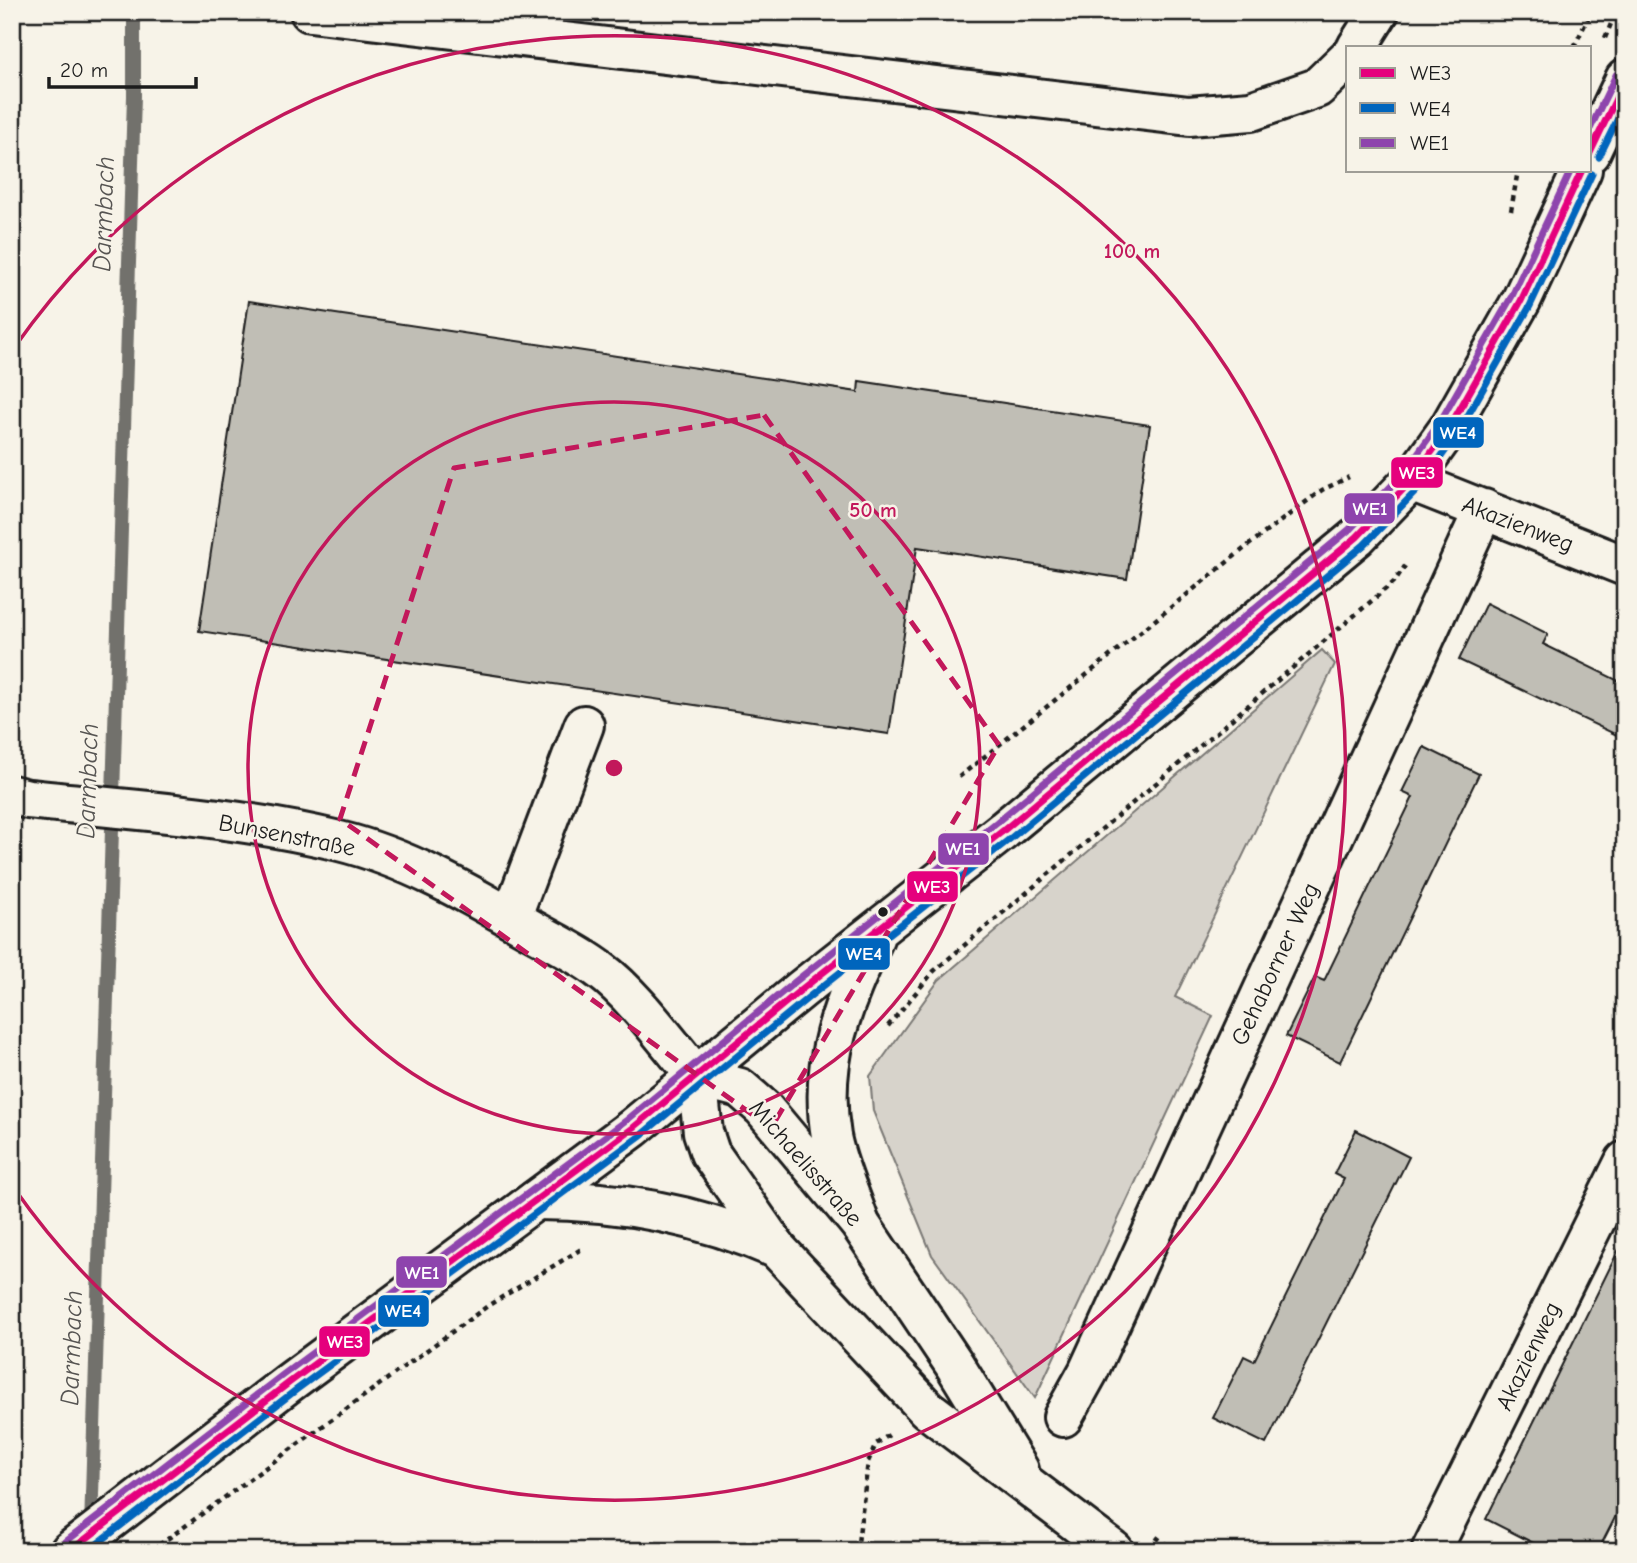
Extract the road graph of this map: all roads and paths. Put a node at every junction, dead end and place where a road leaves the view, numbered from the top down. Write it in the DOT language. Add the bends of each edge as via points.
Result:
graph roads {
  1 [pos="310,12"];
  2 [pos="1379,12"];
  3 [pos="1591,12"];
  4 [pos="1358,46"];
  5 [pos="1574,46"];
  6 [pos="1346,60"];
  7 [pos="1625,79"];
  8 [pos="1592,149"];
  9 [pos="1518,172"];
  10 [pos="1581,172"];
  11 [pos="1510,218"];
  12 [pos="1355,475"];
  13 [pos="1411,481"];
  14 [pos="1484,509"];
  15 [pos="1625,566"];
  16 [pos="1394,582"];
  17 [pos="584,725"];
  18 [pos="959,777"];
  19 [pos="20,797"];
  20 [pos="511,918"];
  21 [pos="878,930"];
  22 [pos="884,1031"];
  23 [pos="696,1077"];
  24 [pos="1625,1161"];
  25 [pos="536,1200"];
  26 [pos="860,1224"];
  27 [pos="590,1243"];
  28 [pos="777,1249"];
  29 [pos="926,1409"];
  30 [pos="1063,1417"];
  31 [pos="1030,1486"];
  32 [pos="1155,1536"];
  33 [pos="70,1551"];
  34 [pos="151,1551"];
  35 [pos="857,1551"];
  36 [pos="1114,1551"];
  37 [pos="1175,1551"];
  38 [pos="1431,1551"];
  1 -- 6 [label="street" via="1189,116 1251,111 1317,88"];
  2 -- 4 [label="street"];
  3 -- 5 [label="path"];
  7 -- 8 [label="street"];
  9 -- 11 [label="path"];
  10 -- 13 [label="street" via="1521,301 1449,428"];
  12 -- 18 [label="path" via="1322,490 1250,544"];
  13 -- 14 [label="street, Akazienweg"];
  13 -- 21 [label="street" via="1357,537"];
  14 -- 15 [label="street, Akazienweg"];
  14 -- 30 [label="street, Gehaborner Weg" via="1088,1372"];
  16 -- 22 [label="path" via="934,971"];
  17 -- 20 [label="street"];
  19 -- 20 [label="street, Bunsenstraße" via="340,841 416,868"];
  20 -- 23 [label="street, Bunsenstraße" via="600,970"];
  21 -- 23 [label="street"];
  21 -- 26 [label="street" via="844,1006 833,1040 828,1084 831,1137"];
  23 -- 25 [label="street"];
  23 -- 26 [label="street, Michaelisstraße" via="740,1088 763,1108"];
  23 -- 28 [label="street, Michaelisstraße" via="710,1153"];
  24 -- 38 [label="street, Akazienweg"];
  25 -- 28 [label="street" via="583,1200 680,1216 739,1232"];
  25 -- 33 [label="street"];
  26 -- 31 [label="street, Michaelisstraße"];
  27 -- 34 [label="path" via="489,1305"];
  28 -- 29 [label="street, Michaelisstraße"];
  29 -- 31 [label="street, Michaelisstraße"];
  29 -- 35 [label="path" via="876,1444 868,1462"];
  31 -- 36 [label="street, Michaelisstraße"];
  32 -- 37 [label="path"];
}
